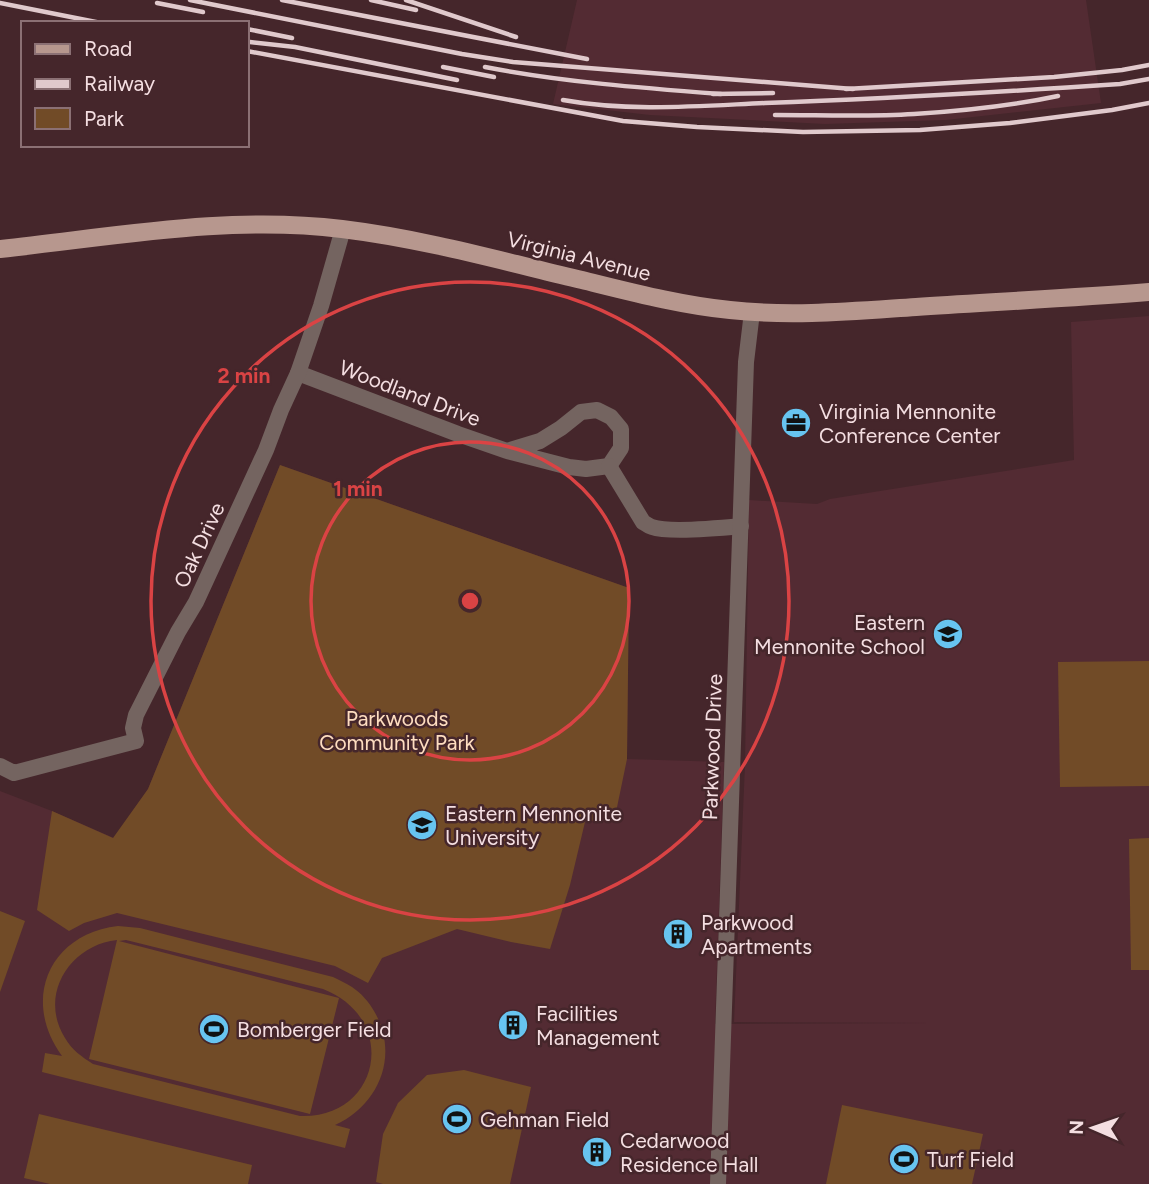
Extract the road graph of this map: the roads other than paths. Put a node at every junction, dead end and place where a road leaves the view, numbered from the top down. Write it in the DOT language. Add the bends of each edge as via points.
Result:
graph roads {
  1 [pos="343,229"];
  2 [pos="0,249"];
  3 [pos="1149,292"];
  4 [pos="752,312"];
  5 [pos="298,373"];
  6 [pos="508,451"];
  7 [pos="609,466"];
  8 [pos="741,526"];
  9 [pos="0,766"];
  10 [pos="718,1184"];
  1 -- 2 [label="main road, Virginia Avenue" via="225,225"];
  1 -- 4 [label="main road, Virginia Avenue" via="457,249 646,296"];
  1 -- 5 [label="street, Oak Drive"];
  3 -- 4 [label="main road, Virginia Avenue" via="870,310"];
  4 -- 8 [label="street, Parkwood Drive"];
  5 -- 6 [label="street, Woodland Drive"];
  5 -- 9 [label="street, Oak Drive" via="229,533 136,715 136,741 14,773"];
  6 -- 7 [label="street, Woodland Drive" via="569,467"];
  6 -- 7 [label="street" via="540,441 581,412 597,410 611,416 621,429 621,448"];
  7 -- 8 [label="street" via="648,526"];
  8 -- 10 [label="street, Parkwood Drive"];
}
